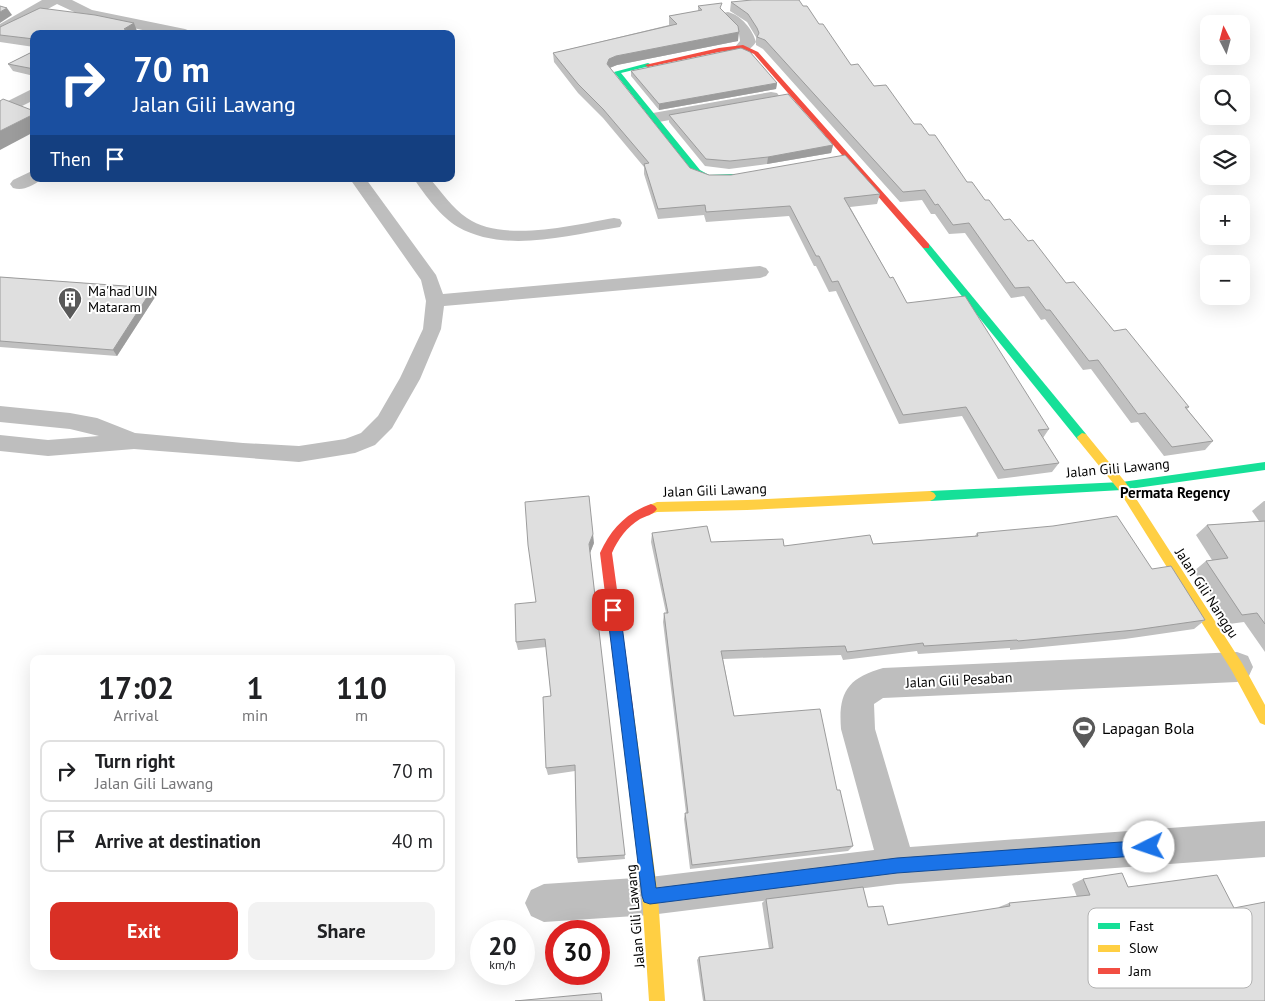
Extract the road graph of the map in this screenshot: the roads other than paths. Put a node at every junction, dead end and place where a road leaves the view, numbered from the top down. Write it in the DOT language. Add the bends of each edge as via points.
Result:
graph roads {
  1 [pos="53,0"];
  2 [pos="61,0"];
  3 [pos="728,16"];
  4 [pos="0,30"];
  5 [pos="143,30"];
  6 [pos="743,48"];
  7 [pos="792,93"];
  8 [pos="30,95"];
  9 [pos="0,112"];
  10 [pos="653,118"];
  11 [pos="740,175"];
  12 [pos="360,182"];
  13 [pos="424,182"];
  14 [pos="614,224"];
  15 [pos="760,272"];
  16 [pos="435,301"];
  17 [pos="0,414"];
  18 [pos="134,441"];
  19 [pos="0,443"];
  20 [pos="1265,466"];
  21 [pos="1122,486"];
  22 [pos="1237,667"];
  23 [pos="1265,718"];
  24 [pos="1265,839"];
  25 [pos="897,866"];
  26 [pos="650,896"];
  27 [pos="544,903"];
  28 [pos="657,1001"];
  1 -- 4 [label="street"];
  2 -- 5 [label="street" via="87,14"];
  3 -- 6 [label="street" via="746,33 748,42"];
  6 -- 7 [label="street, Jalan Gili Nanggu" via="756,53"];
  6 -- 10 [label="street" via="619,70 618,75"];
  7 -- 10 [label="street"];
  7 -- 21 [label="street, Jalan Gili Nanggu" via="843,158 909,226"];
  8 -- 9 [label="street"];
  10 -- 11 [label="street" via="697,172 720,177"];
  12 -- 16 [label="lane" via="430,279"];
  13 -- 14 [label="lane" via="451,214 473,229 490,234 520,236"];
  15 -- 16 [label="lane"];
  16 -- 18 [label="lane" via="432,329 410,379 384,422 368,438 347,447 299,454"];
  17 -- 18 [label="lane" via="97,426"];
  18 -- 19 [label="lane" via="48,448"];
  20 -- 21 [label="street, Jalan Gili Lawang"];
  21 -- 22 [label="street, Jalan Gili Nanggu"];
  21 -- 26 [label="street, Jalan Gili Lawang" via="658,507 630,520 616,534 606,553"];
  22 -- 23 [label="street, Jalan Gili Nanggu"];
  22 -- 25 [label="street, Jalan Gili Pesaban" via="871,686 860,697 856,713 858,730"];
  24 -- 25 [label="street"];
  25 -- 26 [label="street"];
  26 -- 27 [label="street"];
  26 -- 28 [label="street, Jalan Gili Lawang"];
}
